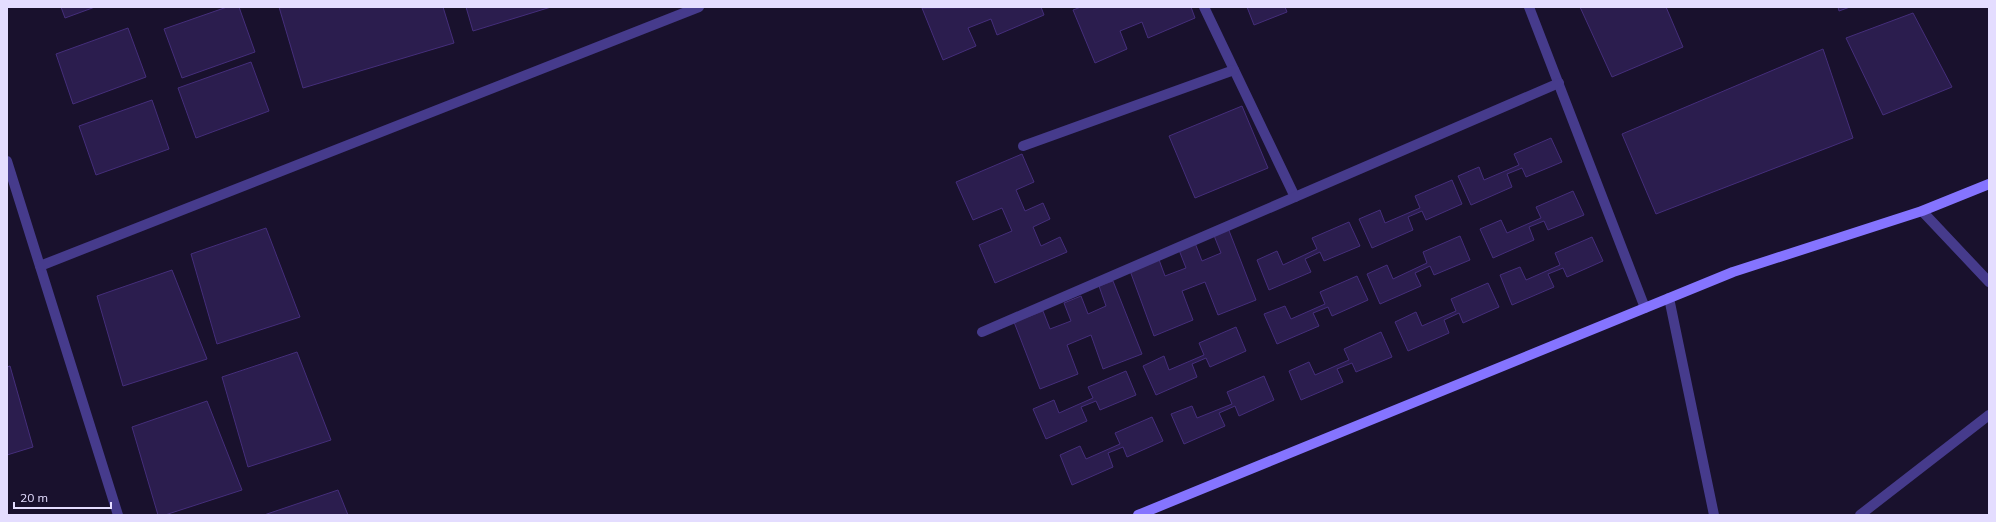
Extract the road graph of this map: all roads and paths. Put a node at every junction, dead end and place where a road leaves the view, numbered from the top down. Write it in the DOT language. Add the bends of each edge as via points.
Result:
graph roads {
  1 [pos="699,7"];
  2 [pos="1204,7"];
  3 [pos="1530,7"];
  4 [pos="1234,70"];
  5 [pos="1559,83"];
  6 [pos="1023,146"];
  7 [pos="7,161"];
  8 [pos="1989,184"];
  9 [pos="1295,196"];
  10 [pos="1922,211"];
  11 [pos="40,266"];
  12 [pos="1989,282"];
  13 [pos="1669,298"];
  14 [pos="1645,308"];
  15 [pos="982,332"];
  16 [pos="1989,415"];
  17 [pos="118,515"];
  18 [pos="1138,515"];
  19 [pos="1714,515"];
  20 [pos="1860,515"];
  1 -- 11 [label="street"];
  2 -- 4 [label="street"];
  3 -- 5 [label="street"];
  4 -- 6 [label="street"];
  4 -- 9 [label="street"];
  5 -- 9 [label="street"];
  5 -- 14 [label="street"];
  7 -- 11 [label="street"];
  8 -- 10 [label="street"];
  9 -- 15 [label="street"];
  10 -- 12 [label="street"];
  10 -- 13 [label="street" via="1733,272"];
  11 -- 17 [label="street"];
  13 -- 14 [label="street"];
  13 -- 19 [label="street"];
  14 -- 18 [label="street"];
  16 -- 20 [label="street"];
}
